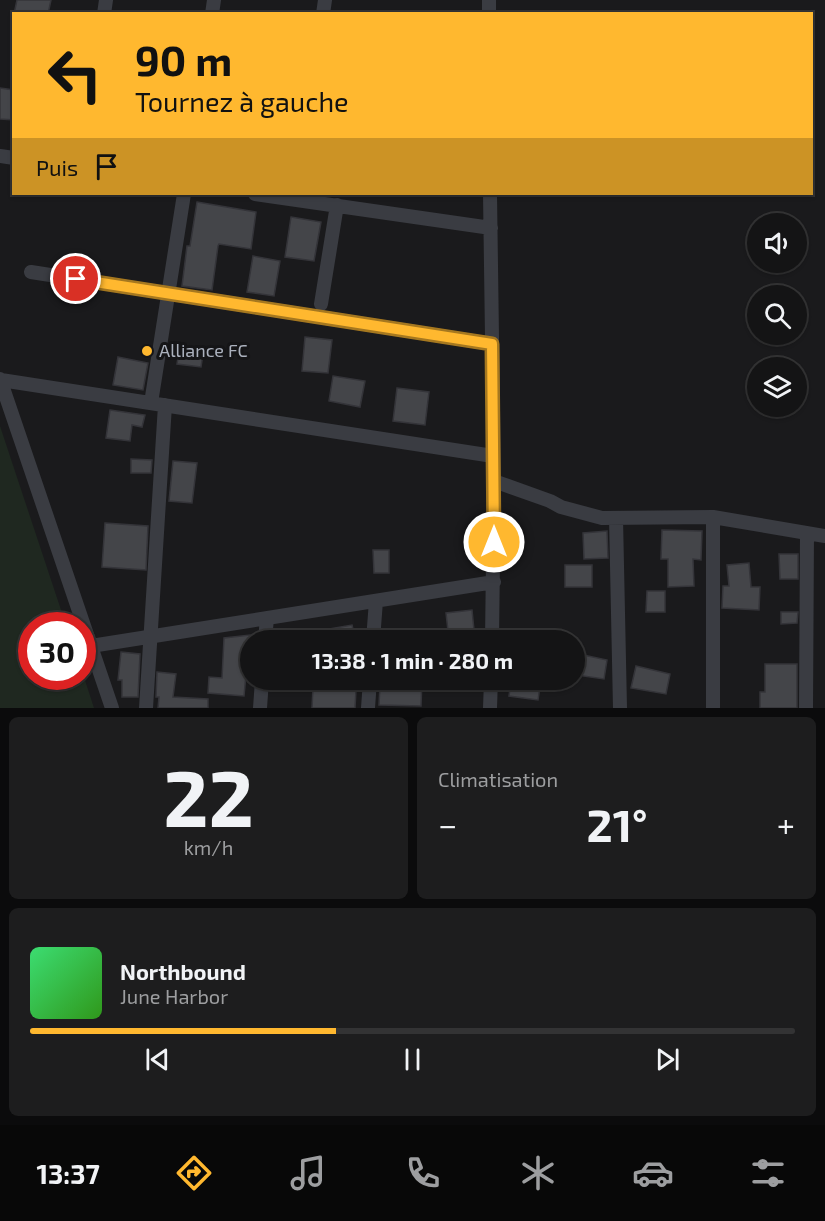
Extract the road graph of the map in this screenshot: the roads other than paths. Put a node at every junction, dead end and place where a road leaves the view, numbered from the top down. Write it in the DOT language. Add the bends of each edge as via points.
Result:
graph roads {
  1 [pos="184,195"];
  2 [pos="275,195"];
  3 [pos="490,195"];
  4 [pos="295,196"];
  5 [pos="337,206"];
  6 [pos="491,228"];
  7 [pos="31,272"];
  8 [pos="168,293"];
  9 [pos="321,304"];
  10 [pos="492,344"];
  11 [pos="0,379"];
  12 [pos="158,404"];
  13 [pos="493,456"];
  14 [pos="494,481"];
  15 [pos="713,517"];
  16 [pos="616,518"];
  17 [pos="807,533"];
  18 [pos="825,536"];
  19 [pos="494,582"];
  20 [pos="376,601"];
  21 [pos="80,612"];
  22 [pos="267,618"];
  23 [pos="266,630"];
  24 [pos="374,630"];
  25 [pos="492,630"];
  26 [pos="150,637"];
  27 [pos="96,645"];
  28 [pos="96,658"];
  29 [pos="261,690"];
  30 [pos="369,690"];
  31 [pos="491,690"];
  32 [pos="112,708"];
  33 [pos="146,708"];
  34 [pos="260,708"];
  35 [pos="368,708"];
  36 [pos="490,708"];
  37 [pos="620,708"];
  38 [pos="713,708"];
  39 [pos="806,708"];
  1 -- 8 [label="street"];
  2 -- 4 [label="street"];
  3 -- 6 [label="street"];
  4 -- 5 [label="street"];
  5 -- 6 [label="street"];
  5 -- 9 [label="street"];
  6 -- 10 [label="street"];
  7 -- 8 [label="street"];
  8 -- 10 [label="street"];
  8 -- 12 [label="street"];
  10 -- 13 [label="street"];
  11 -- 12 [label="street"];
  11 -- 21 [label="street"];
  12 -- 13 [label="street"];
  12 -- 26 [label="street"];
  13 -- 14 [label="street"];
  14 -- 16 [label="street" via="561,507"];
  14 -- 19 [label="street"];
  15 -- 16 [label="street"];
  15 -- 17 [label="street"];
  15 -- 38 [label="street"];
  16 -- 37 [label="street"];
  17 -- 18 [label="street"];
  17 -- 39 [label="street"];
  19 -- 20 [label="street"];
  19 -- 25 [label="street"];
  20 -- 22 [label="street"];
  20 -- 24 [label="street"];
  22 -- 23 [label="street"];
  22 -- 26 [label="street"];
  26 -- 27 [label="street"];
  26 -- 33 [label="street"];
  28 -- 32 [label="street"];
  29 -- 34 [label="street"];
  30 -- 35 [label="street"];
  31 -- 36 [label="street"];
}
